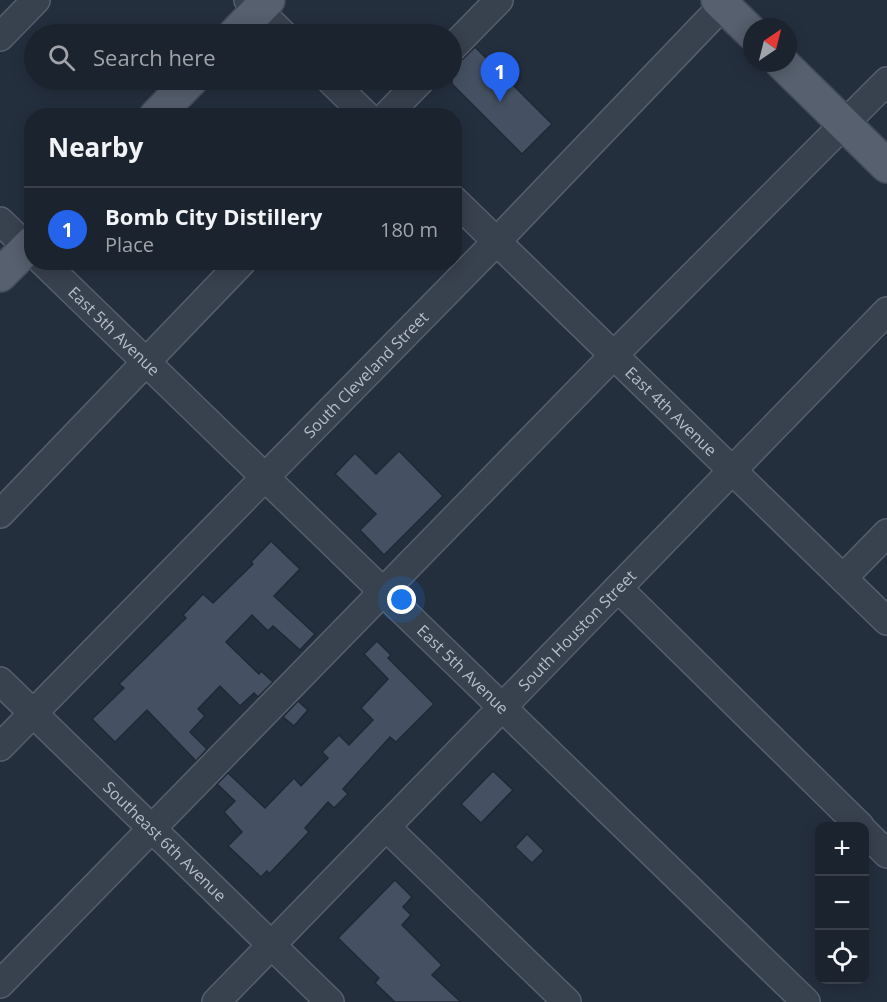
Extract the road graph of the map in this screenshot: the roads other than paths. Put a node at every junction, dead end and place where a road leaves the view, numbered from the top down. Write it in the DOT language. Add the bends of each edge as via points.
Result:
graph roads {
  1 [pos="36,0"];
  2 [pos="498,0"];
  3 [pos="723,2"];
  4 [pos="258,3"];
  5 [pos="743,23"];
  6 [pos="242,24"];
  7 [pos="275,24"];
  8 [pos="0,37"];
  9 [pos="462,38"];
  10 [pos="791,72"];
  11 [pos="887,81"];
  12 [pos="181,90"];
  13 [pos="340,90"];
  14 [pos="411,90"];
  15 [pos="164,108"];
  16 [pos="359,108"];
  17 [pos="394,108"];
  18 [pos="844,125"];
  19 [pos="887,166"];
  20 [pos="462,208"];
  21 [pos="0,221"];
  22 [pos="496,241"];
  23 [pos="24,243"];
  24 [pos="24,258"];
  25 [pos="52,270"];
  26 [pos="234,270"];
  27 [pos="0,275"];
  28 [pos="887,311"];
  29 [pos="614,355"];
  30 [pos="145,362"];
  31 [pos="732,470"];
  32 [pos="263,477"];
  33 [pos="0,514"];
  34 [pos="887,533"];
  35 [pos="843,578"];
  36 [pos="618,588"];
  37 [pos="383,592"];
  38 [pos="887,621"];
  39 [pos="0,681"];
  40 [pos="501,707"];
  41 [pos="33,713"];
  42 [pos="0,747"];
  43 [pos="856,822"];
  44 [pos="386,827"];
  45 [pos="151,829"];
  46 [pos="869,836"];
  47 [pos="887,854"];
  48 [pos="270,946"];
  49 [pos="0,984"];
  50 [pos="216,1002"];
  51 [pos="330,1002"];
  52 [pos="567,1002"];
  53 [pos="806,1002"];
  1 -- 8 [label="street"];
  2 -- 9 [label="street"];
  3 -- 5 [label="main road"];
  3 -- 22 [label="street, South Cleveland Street"];
  4 -- 6 [label="main road"];
  4 -- 7 [label="street"];
  10 -- 18 [label="main road"];
  11 -- 18 [label="street"];
  12 -- 15 [label="main road"];
  13 -- 16 [label="street"];
  14 -- 17 [label="street"];
  18 -- 19 [label="main road"];
  18 -- 29 [label="street"];
  20 -- 22 [label="street, East 4th Avenue"];
  21 -- 23 [label="street, East 5th Avenue"];
  22 -- 29 [label="street, East 4th Avenue"];
  22 -- 32 [label="street, South Cleveland Street"];
  24 -- 27 [label="main road"];
  25 -- 30 [label="street, East 5th Avenue"];
  26 -- 30 [label="street"];
  28 -- 31 [label="street, South Houston Street"];
  29 -- 31 [label="street, East 4th Avenue"];
  29 -- 37 [label="street"];
  30 -- 32 [label="street, East 5th Avenue"];
  30 -- 33 [label="street"];
  31 -- 35 [label="street, East 4th Avenue"];
  31 -- 36 [label="street, South Houston Street"];
  32 -- 37 [label="street, East 5th Avenue"];
  32 -- 41 [label="street, South Cleveland Street"];
  34 -- 35 [label="street"];
  35 -- 38 [label="street, East 4th Avenue"];
  36 -- 40 [label="street, South Houston Street"];
  36 -- 43 [label="street"];
  37 -- 40 [label="street, East 5th Avenue"];
  37 -- 45 [label="street"];
  39 -- 41 [label="street, Southeast 6th Avenue"];
  40 -- 44 [label="street, South Houston Street"];
  40 -- 53 [label="street, East 5th Avenue"];
  41 -- 42 [label="street, South Cleveland Street"];
  41 -- 45 [label="street, Southeast 6th Avenue"];
  44 -- 48 [label="street, South Houston Street"];
  44 -- 52 [label="street"];
  45 -- 48 [label="street, Southeast 6th Avenue"];
  45 -- 49 [label="street"];
  46 -- 47 [label="street"];
  48 -- 50 [label="street, South Houston Street"];
  48 -- 51 [label="street, Southeast 6th Avenue"];
}
